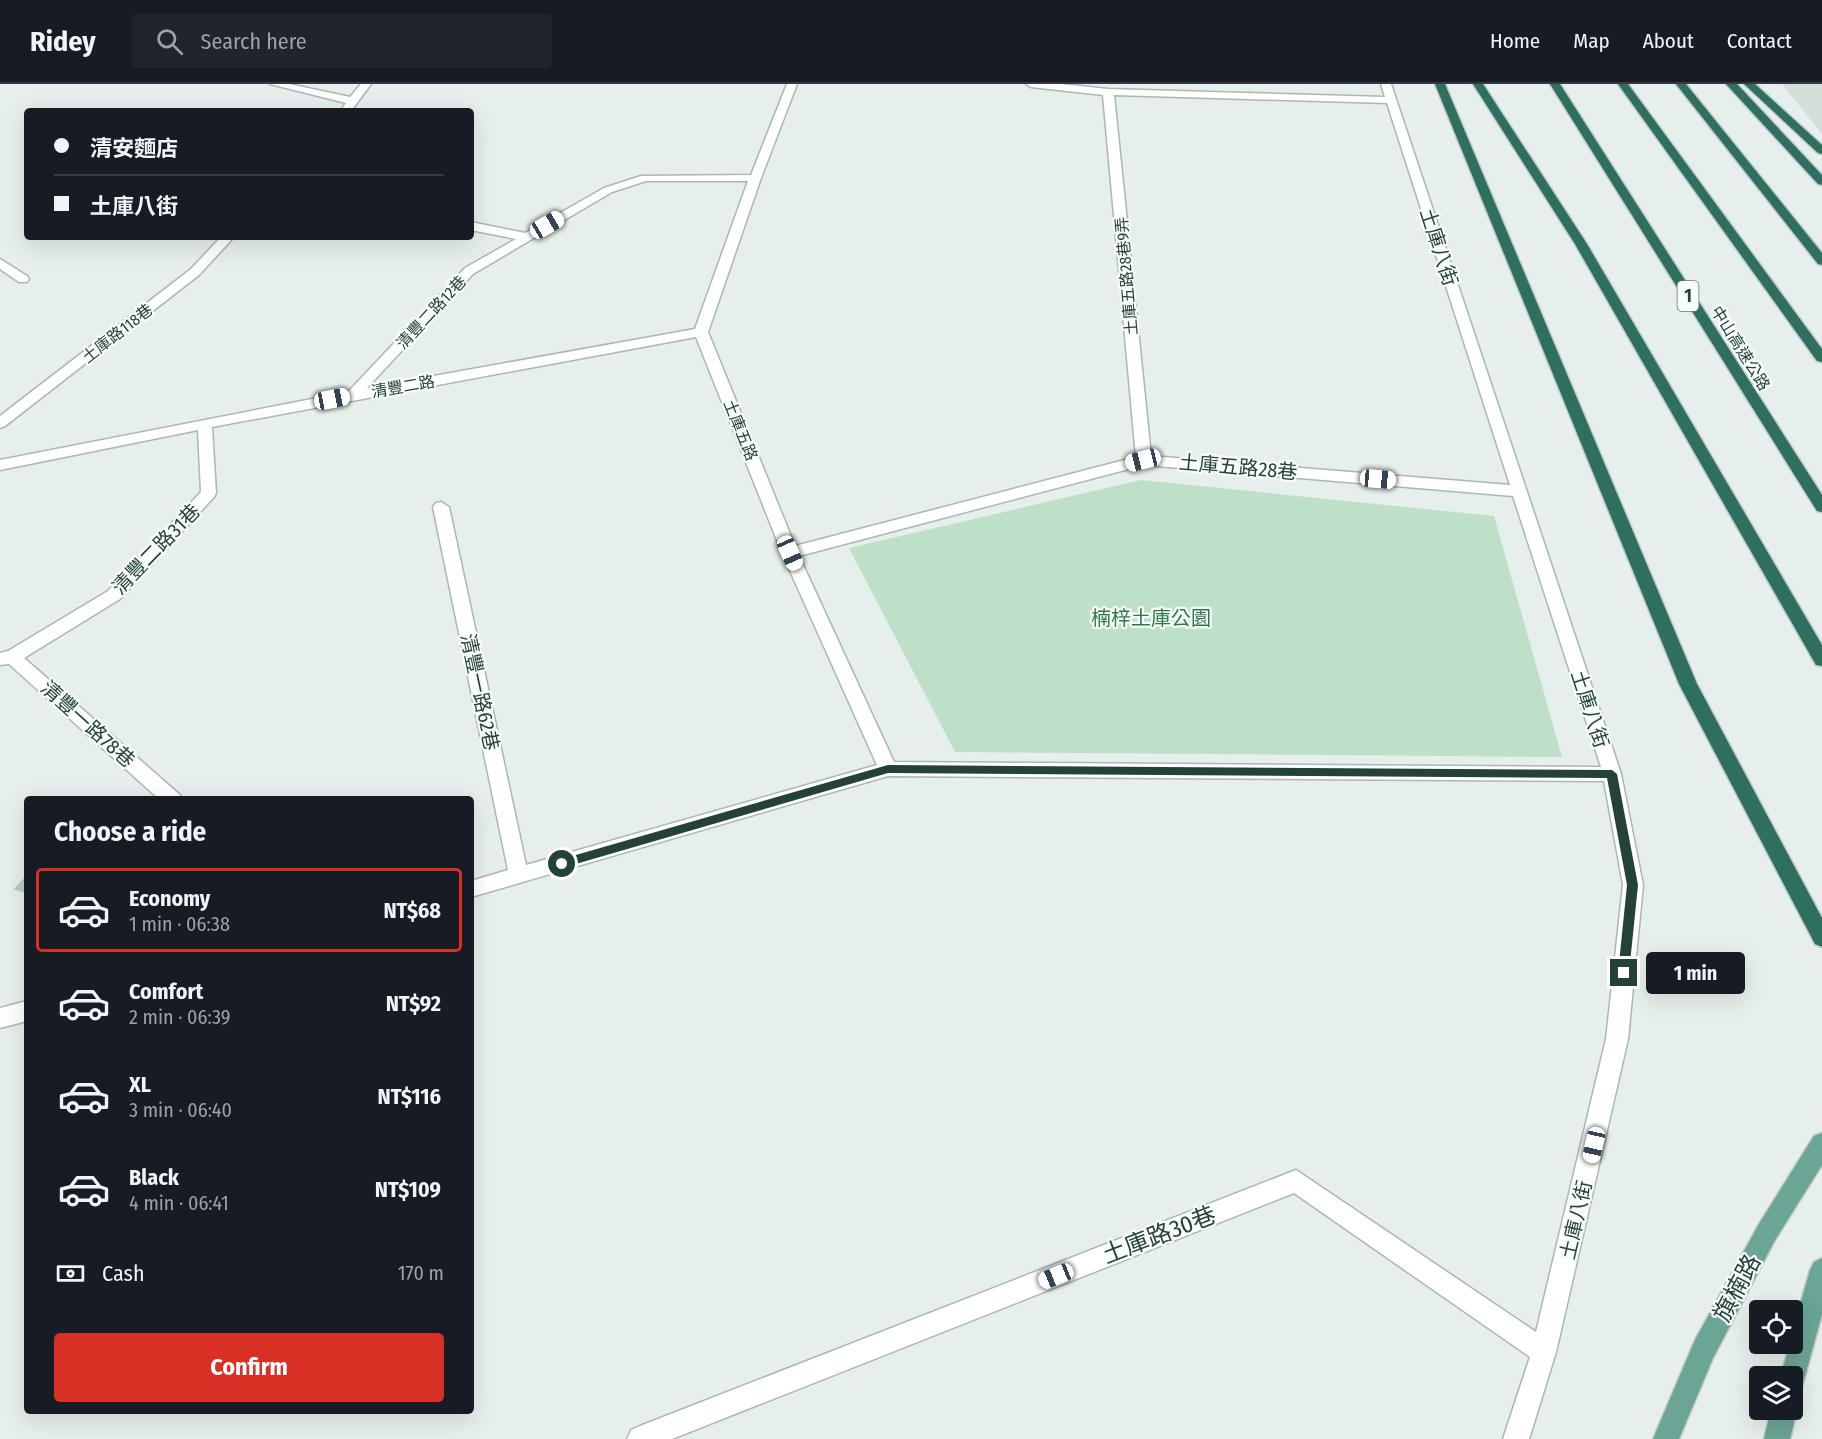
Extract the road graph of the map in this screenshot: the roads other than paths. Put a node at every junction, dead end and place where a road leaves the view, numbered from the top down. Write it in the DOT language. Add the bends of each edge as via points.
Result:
graph roads {
  1 [pos="276,84"];
  2 [pos="366,84"];
  3 [pos="792,84"];
  4 [pos="1031,84"];
  5 [pos="1440,84"];
  6 [pos="1479,84"];
  7 [pos="1555,84"];
  8 [pos="1623,84"];
  9 [pos="1681,84"];
  10 [pos="1731,84"];
  11 [pos="1749,84"];
  12 [pos="1108,92"];
  13 [pos="1389,92"];
  14 [pos="353,101"];
  15 [pos="347,108"];
  16 [pos="1822,151"];
  17 [pos="755,178"];
  18 [pos="1822,182"];
  19 [pos="474,227"];
  20 [pos="526,237"];
  21 [pos="225,240"];
  22 [pos="1822,261"];
  23 [pos="0,263"];
  24 [pos="23,279"];
  25 [pos="701,332"];
  26 [pos="1822,358"];
  27 [pos="353,395"];
  28 [pos="0,423"];
  29 [pos="205,424"];
  30 [pos="1143,460"];
  31 [pos="0,465"];
  32 [pos="1518,491"];
  33 [pos="441,507"];
  34 [pos="1822,507"];
  35 [pos="790,553"];
  36 [pos="6,658"];
  37 [pos="1822,660"];
  38 [pos="888,769"];
  39 [pos="1612,774"];
  40 [pos="168,796"];
  41 [pos="519,876"];
  42 [pos="474,888"];
  43 [pos="1822,938"];
  44 [pos="24,1012"];
  45 [pos="0,1018"];
  46 [pos="1822,1144"];
  47 [pos="1822,1270"];
  48 [pos="1544,1352"];
  49 [pos="1796,1366"];
  50 [pos="1782,1420"];
  51 [pos="640,1439"];
  52 [pos="1516,1439"];
  53 [pos="1666,1439"];
  54 [pos="1777,1439"];
  1 -- 14 [label="street"];
  2 -- 14 [label="street"];
  3 -- 17 [label="street"];
  4 -- 12 [label="street"];
  5 -- 43 [label="highway" via="1688,684"];
  6 -- 37 [label="highway" via="1587,254"];
  7 -- 34 [label="highway, 中山高速公路 / 1"];
  8 -- 26 [label="highway"];
  9 -- 22 [label="highway"];
  10 -- 18 [label="highway"];
  11 -- 16 [label="highway"];
  12 -- 13 [label="street"];
  12 -- 30 [label="street, 土庫五路28巷9弄"];
  13 -- 32 [label="street, 土庫八街"];
  14 -- 15 [label="street"];
  17 -- 20 [label="street, 清豐二路12巷" via="645,178 608,190"];
  17 -- 25 [label="street"];
  19 -- 20 [label="street"];
  20 -- 27 [label="street, 清豐二路12巷" via="469,271"];
  21 -- 28 [label="street, 土庫路118巷" via="195,272"];
  23 -- 24 [label="street"];
  25 -- 27 [label="street, 清豐二路"];
  25 -- 35 [label="street, 土庫五路"];
  27 -- 29 [label="street, 清豐二路"];
  29 -- 31 [label="street, 清豐二路"];
  29 -- 36 [label="street, 清豐二路31巷" via="209,493 114,595"];
  30 -- 32 [label="street, 土庫五路28巷"];
  30 -- 35 [label="street, 土庫五路28巷"];
  32 -- 39 [label="street, 土庫八街"];
  33 -- 41 [label="street, 清豐一路62巷"];
  35 -- 38 [label="street, 土庫五路"];
  36 -- 40 [label="street, 清豐一路78巷"];
  38 -- 39 [label="street"];
  38 -- 41 [label="street"];
  39 -- 48 [label="street, 土庫八街" via="1633,885 1617,1039"];
  41 -- 42 [label="street"];
  44 -- 45 [label="street"];
  46 -- 53 [label="main road, 旗楠路" via="1767,1233 1704,1349"];
  47 -- 49 [label="main road"];
  48 -- 51 [label="street, 土庫路30巷" via="1296,1181"];
  48 -- 52 [label="street"];
  50 -- 54 [label="main road"];
}
